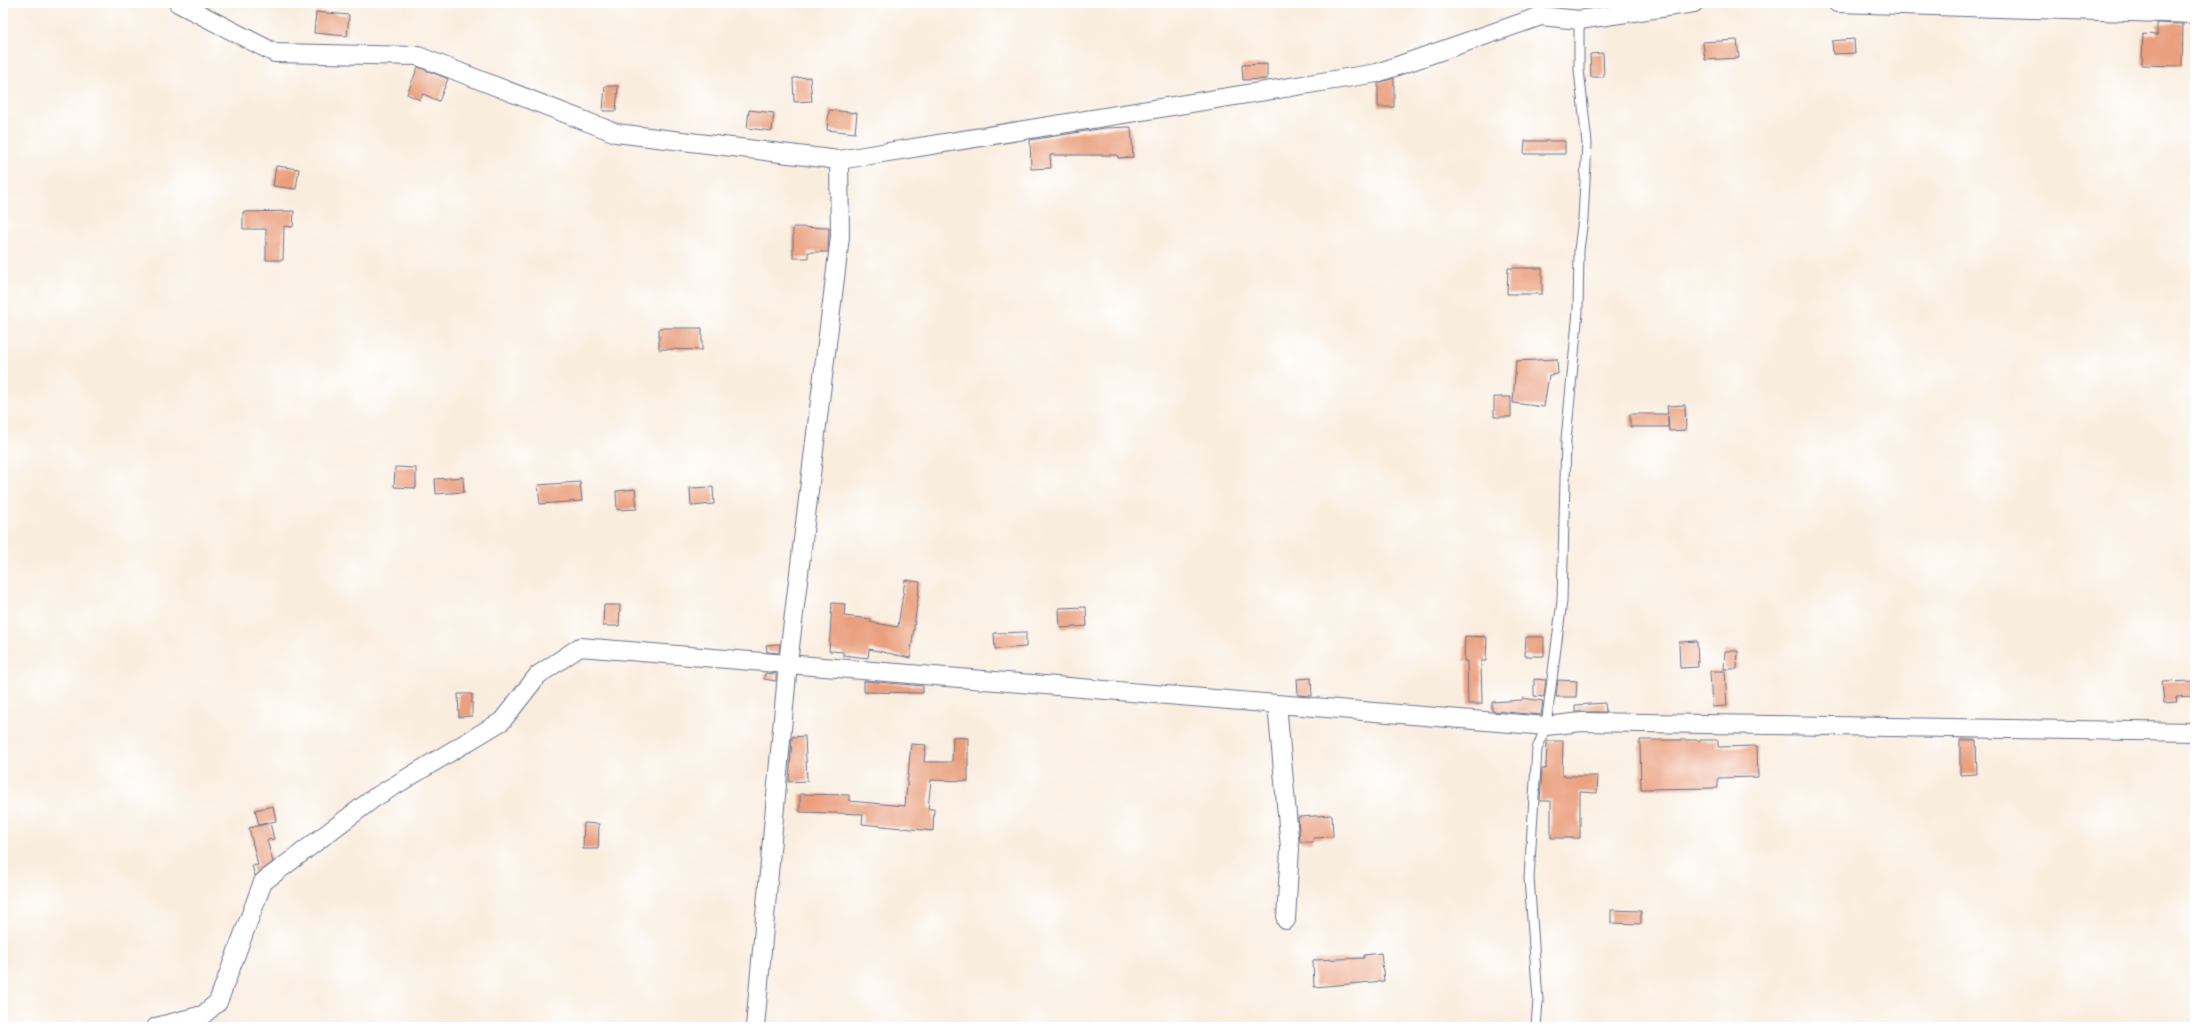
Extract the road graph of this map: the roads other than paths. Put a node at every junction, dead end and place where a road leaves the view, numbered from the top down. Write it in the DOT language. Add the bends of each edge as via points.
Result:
graph roads {
  1 [pos="178,3"];
  2 [pos="1694,3"];
  3 [pos="1838,3"];
  4 [pos="1541,9"];
  5 [pos="2195,14"];
  6 [pos="1579,20"];
  7 [pos="839,160"];
  8 [pos="788,663"];
  9 [pos="1277,704"];
  10 [pos="1546,726"];
  11 [pos="2195,732"];
  12 [pos="1286,920"];
  13 [pos="156,1027"];
  14 [pos="754,1027"];
  15 [pos="1536,1027"];
  1 -- 7 [label="street" via="275,53 418,56 616,133"];
  2 -- 6 [label="street"];
  3 -- 5 [label="street"];
  4 -- 6 [label="street"];
  4 -- 7 [label="street" via="1377,74"];
  6 -- 10 [label="lane" via="1579,70 1587,143 1579,250 1578,311 1566,440 1562,602"];
  7 -- 8 [label="street" via="840,237"];
  8 -- 9 [label="street"];
  8 -- 13 [label="street" via="580,647 538,675 502,721 374,798 263,882 218,1002 203,1015"];
  8 -- 14 [label="street"];
  9 -- 10 [label="street"];
  9 -- 12 [label="street" via="1290,848"];
  10 -- 11 [label="street" via="1582,722"];
  10 -- 15 [label="lane" via="1537,749 1529,878 1538,1000"];
}
